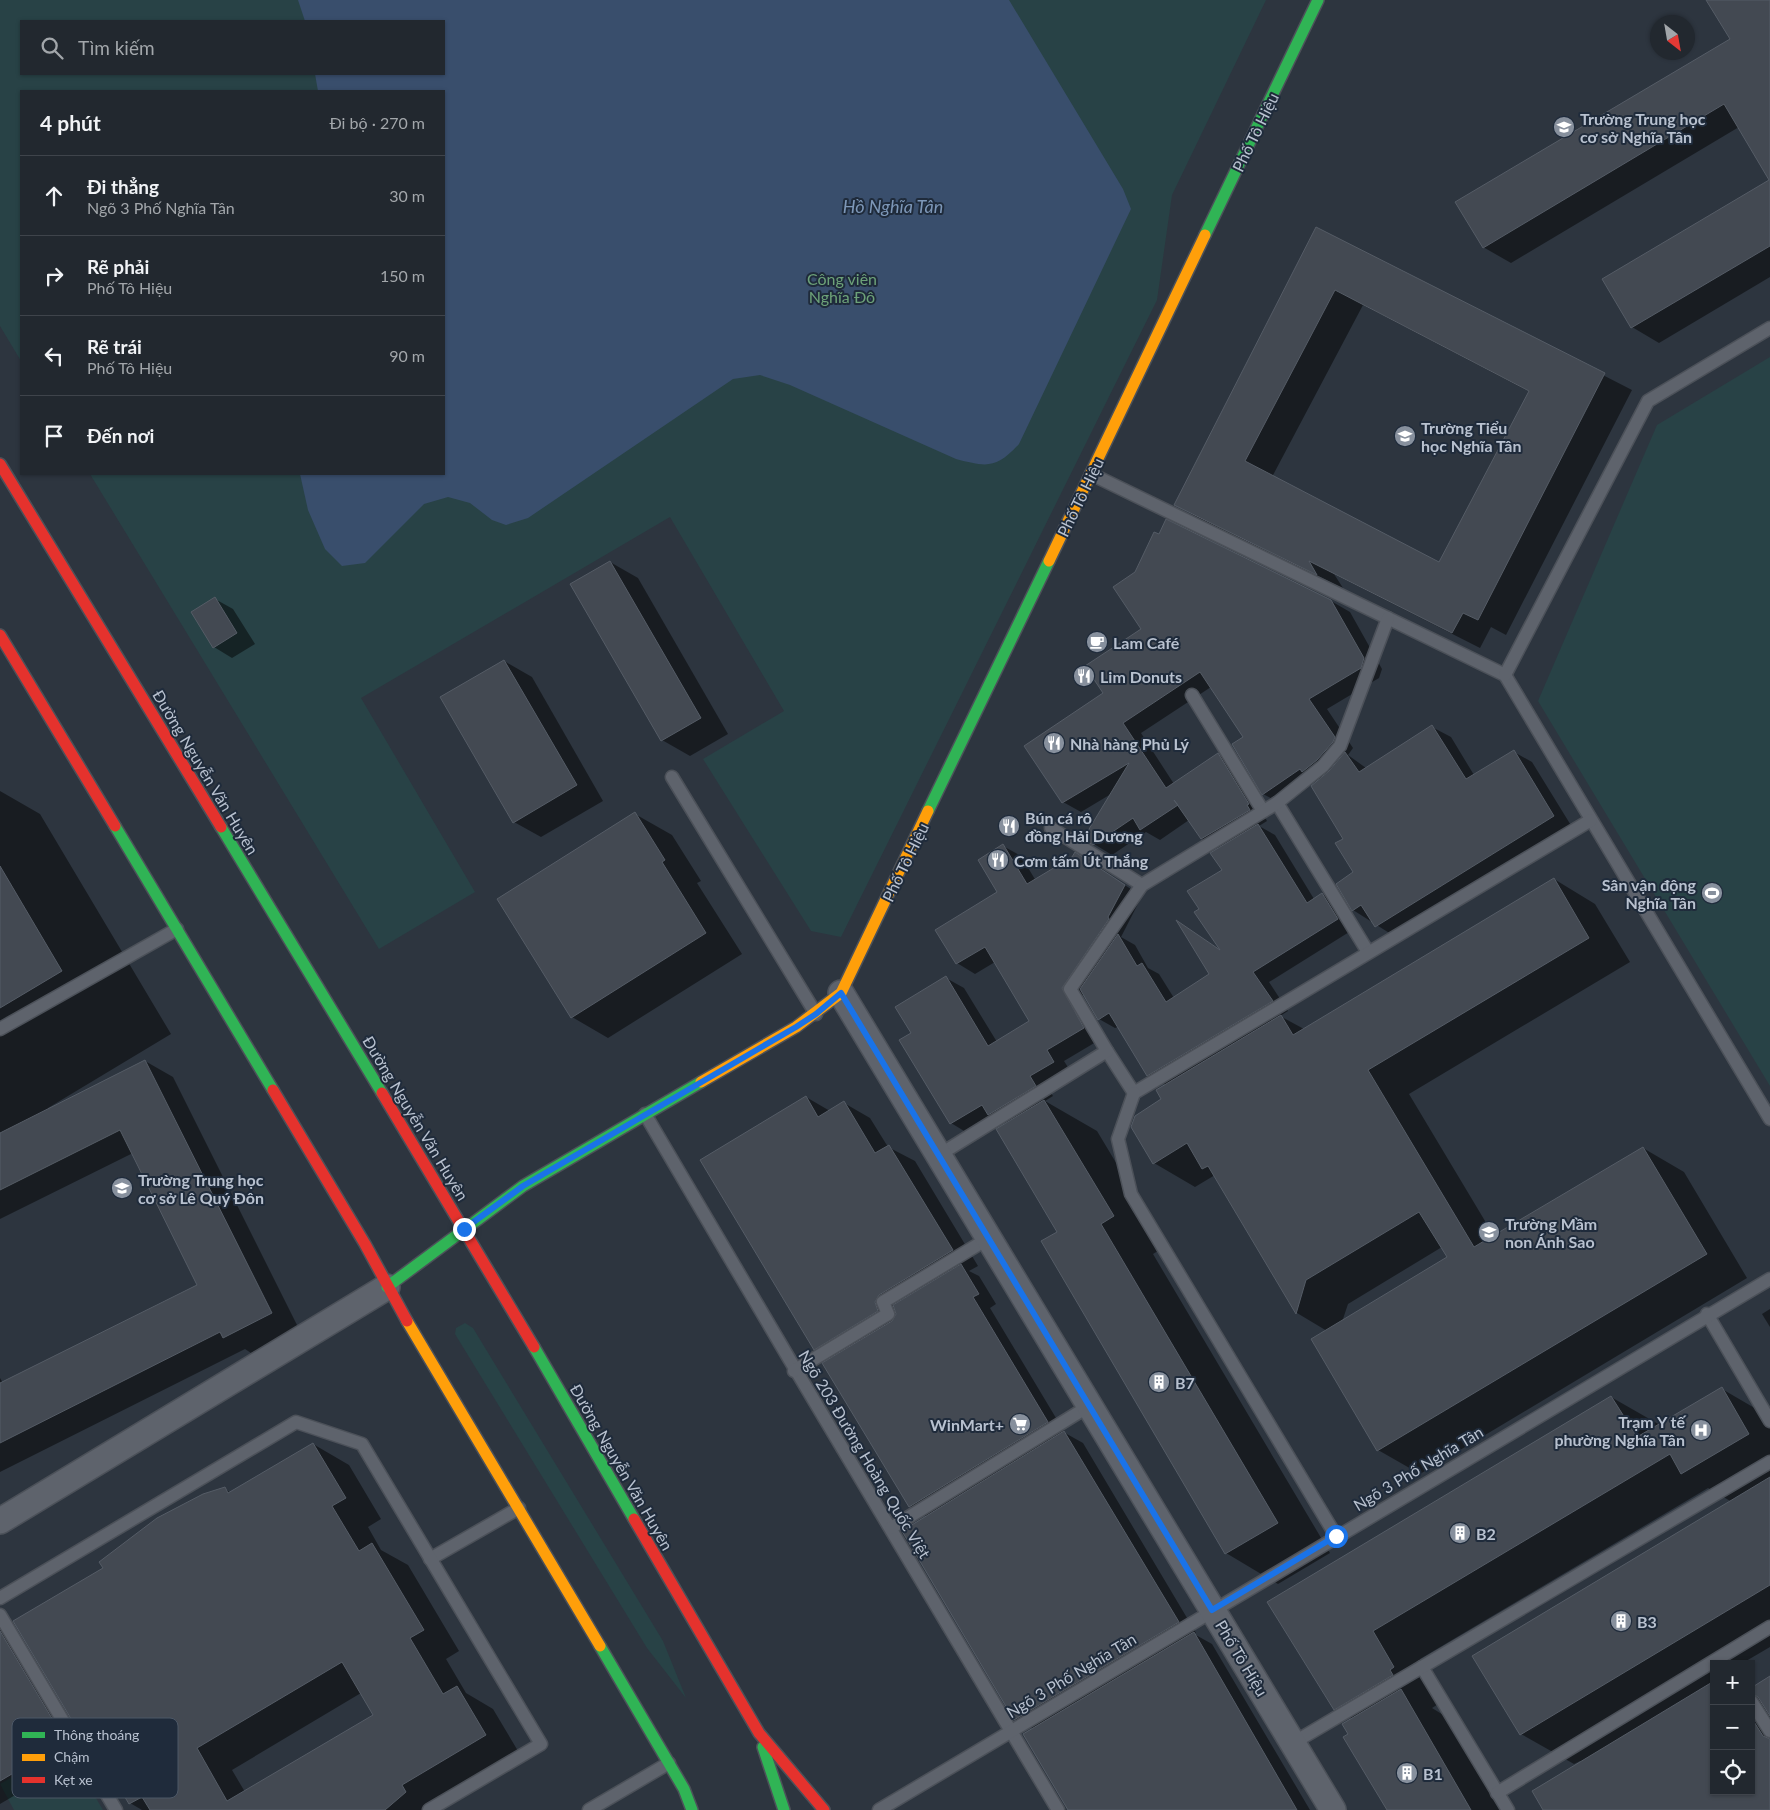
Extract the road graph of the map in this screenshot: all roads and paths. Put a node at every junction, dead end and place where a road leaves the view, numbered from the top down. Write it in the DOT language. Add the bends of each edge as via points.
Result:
graph roads {
  1 [pos="1318,0"];
  2 [pos="1770,328"];
  3 [pos="0,464"];
  4 [pos="1091,474"];
  5 [pos="1388,618"];
  6 [pos="0,635"];
  7 [pos="13,656"];
  8 [pos="0,664"];
  9 [pos="1505,675"];
  10 [pos="1192,695"];
  11 [pos="672,777"];
  12 [pos="1276,803"];
  13 [pos="1263,811"];
  14 [pos="1591,820"];
  15 [pos="1051,828"];
  16 [pos="1142,885"];
  17 [pos="177,929"];
  18 [pos="1368,952"];
  19 [pos="841,993"];
  20 [pos="816,1014"];
  21 [pos="0,1029"];
  22 [pos="1106,1051"];
  23 [pos="1134,1093"];
  24 [pos="645,1114"];
  25 [pos="1770,1119"];
  26 [pos="939,1155"];
  27 [pos="464,1229"];
  28 [pos="989,1238"];
  29 [pos="1770,1279"];
  30 [pos="387,1287"];
  31 [pos="1707,1314"];
  32 [pos="794,1371"];
  33 [pos="1089,1406"];
  34 [pos="1770,1421"];
  35 [pos="1770,1462"];
  36 [pos="519,1508"];
  37 [pos="0,1521"];
  38 [pos="891,1528"];
  39 [pos="1336,1536"];
  40 [pos="430,1559"];
  41 [pos="0,1598"];
  42 [pos="1212,1610"];
  43 [pos="0,1615"];
  44 [pos="1770,1627"];
  45 [pos="1726,1660"];
  46 [pos="1422,1667"];
  47 [pos="1710,1669"];
  48 [pos="1754,1705"];
  49 [pos="61,1718"];
  50 [pos="1010,1730"];
  51 [pos="1770,1731"];
  52 [pos="759,1733"];
  53 [pos="1293,1743"];
  54 [pos="669,1763"];
  55 [pos="684,1789"];
  56 [pos="1497,1793"];
  57 [pos="109,1798"];
  58 [pos="116,1810"];
  59 [pos="429,1810"];
  60 [pos="589,1810"];
  61 [pos="692,1810"];
  62 [pos="704,1810"];
  63 [pos="784,1810"];
  64 [pos="824,1810"];
  65 [pos="879,1810"];
  66 [pos="1058,1810"];
  67 [pos="1333,1810"];
  68 [pos="1508,1810"];
  1 -- 4 [label="main road, Phố Tô Hiệu"];
  2 -- 9 [label="lane" via="1648,401"];
  3 -- 27 [label="main road, Đường Nguyễn Văn Huyên"];
  4 -- 5 [label="lane"];
  4 -- 19 [label="main road, Phố Tô Hiệu"];
  5 -- 9 [label="lane"];
  5 -- 12 [label="lane" via="1340,746 1324,766"];
  6 -- 7 [label="main road"];
  7 -- 8 [label="lane"];
  7 -- 17 [label="main road"];
  9 -- 14 [label="lane"];
  10 -- 13 [label="lane"];
  11 -- 20 [label="lane"];
  12 -- 13 [label="lane"];
  12 -- 18 [label="lane"];
  13 -- 16 [label="lane"];
  14 -- 18 [label="lane"];
  14 -- 25 [label="lane"];
  15 -- 16 [label="lane"];
  16 -- 22 [label="lane" via="1070,989"];
  17 -- 21 [label="lane"];
  17 -- 30 [label="main road"];
  18 -- 23 [label="lane"];
  19 -- 20 [label="main road, Phố Tô Hiệu"];
  19 -- 26 [label="street, Phố Tô Hiệu"];
  20 -- 24 [label="main road, Phố Tô Hiệu"];
  22 -- 23 [label="lane"];
  22 -- 26 [label="lane"];
  23 -- 39 [label="lane" via="1118,1139 1131,1194"];
  24 -- 27 [label="main road, Phố Tô Hiệu" via="523,1186"];
  24 -- 32 [label="lane, Ngõ 203 Đường Hoàng Quốc Việt"];
  26 -- 28 [label="street, Phố Tô Hiệu"];
  27 -- 30 [label="main road, Phố Tô Hiệu"];
  27 -- 52 [label="main road, Đường Nguyễn Văn Huyên"];
  28 -- 32 [label="lane" via="883,1302 888,1314"];
  28 -- 33 [label="street, Phố Tô Hiệu"];
  29 -- 31 [label="lane, Ngõ 3 Phố Nghĩa Tân"];
  30 -- 36 [label="main road"];
  30 -- 37 [label="street"];
  31 -- 34 [label="lane"];
  31 -- 39 [label="lane, Ngõ 3 Phố Nghĩa Tân"];
  32 -- 38 [label="lane, Ngõ 203 Đường Hoàng Quốc Việt"];
  33 -- 38 [label="lane"];
  33 -- 42 [label="street, Phố Tô Hiệu"];
  35 -- 46 [label="lane"];
  36 -- 40 [label="lane"];
  36 -- 54 [label="main road"];
  38 -- 50 [label="lane, Ngõ 203 Đường Hoàng Quốc Việt"];
  39 -- 42 [label="lane, Ngõ 3 Phố Nghĩa Tân"];
  40 -- 41 [label="lane" via="362,1444 296,1422"];
  40 -- 59 [label="lane" via="541,1744"];
  42 -- 50 [label="lane, Ngõ 3 Phố Nghĩa Tân"];
  42 -- 53 [label="street, Phố Tô Hiệu"];
  43 -- 49 [label="lane"];
  44 -- 45 [label="lane"];
  46 -- 53 [label="lane"];
  46 -- 56 [label="lane"];
  47 -- 56 [label="lane"];
  48 -- 51 [label="lane"];
  50 -- 65 [label="lane, Ngõ 3 Phố Nghĩa Tân"];
  50 -- 66 [label="lane, Ngõ 203 Đường Hoàng Quốc Việt"];
  52 -- 63 [label="main road"];
  52 -- 64 [label="main road, Đường Nguyễn Văn Huyên"];
  53 -- 67 [label="street, Phố Tô Hiệu"];
  54 -- 55 [label="main road"];
  54 -- 60 [label="lane"];
  55 -- 61 [label="main road"];
  55 -- 62 [label="main road"];
  56 -- 68 [label="lane"];
  57 -- 58 [label="lane"];
}
